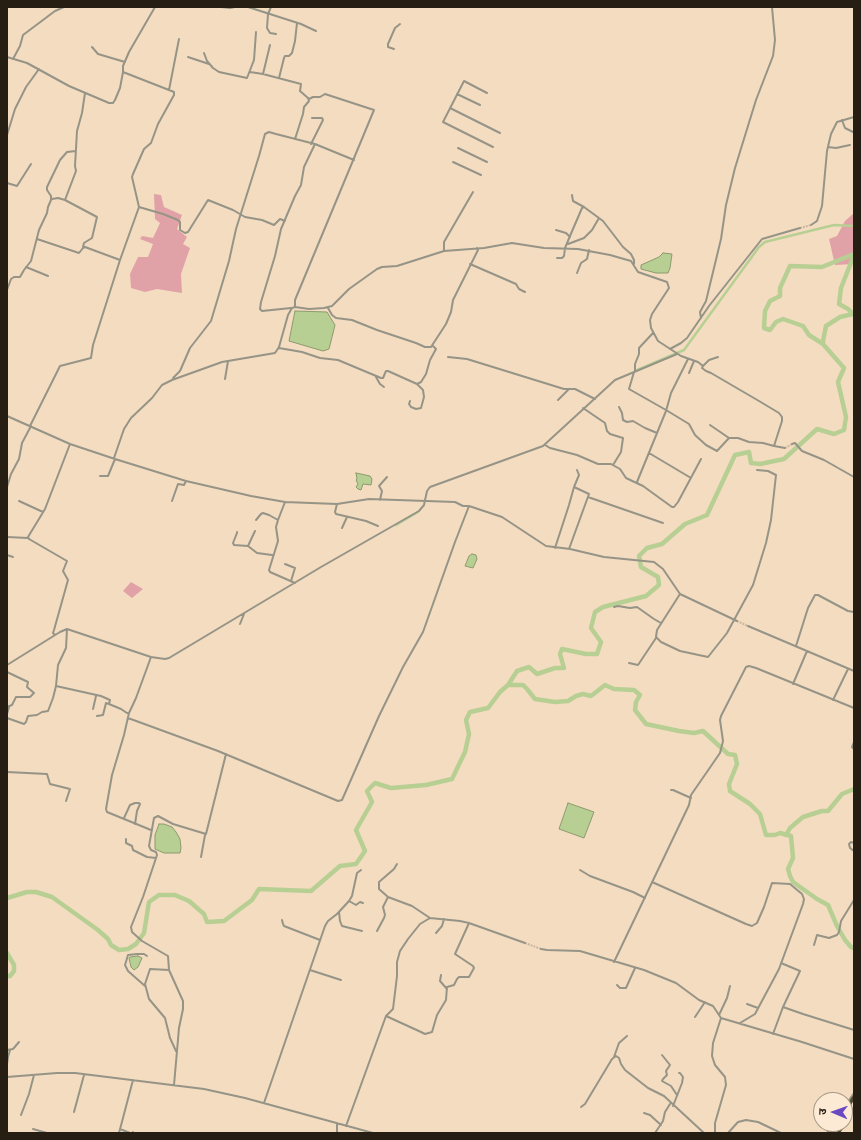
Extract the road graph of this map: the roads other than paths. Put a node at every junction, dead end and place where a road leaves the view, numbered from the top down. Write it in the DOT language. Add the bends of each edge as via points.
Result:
graph roads {
  1 [pos="64,7"];
  2 [pos="156,7"];
  3 [pos="221,7"];
  4 [pos="235,7"];
  5 [pos="248,7"];
  6 [pos="271,7"];
  7 [pos="772,7"];
  8 [pos="268,14"];
  9 [pos="297,23"];
  10 [pos="400,24"];
  11 [pos="316,31"];
  12 [pos="256,32"];
  13 [pos="276,34"];
  14 [pos="179,39"];
  15 [pos="270,45"];
  16 [pos="92,48"];
  17 [pos="394,49"];
  18 [pos="204,53"];
  19 [pos="7,57"];
  20 [pos="188,57"];
  21 [pos="13,59"];
  22 [pos="125,62"];
  23 [pos="210,65"];
  24 [pos="39,69"];
  25 [pos="123,72"];
  26 [pos="250,72"];
  27 [pos="263,74"];
  28 [pos="279,78"];
  29 [pos="169,90"];
  30 [pos="85,93"];
  31 [pos="487,93"];
  32 [pos="457,94"];
  33 [pos="309,99"];
  34 [pos="480,105"];
  35 [pos="450,108"];
  36 [pos="854,117"];
  37 [pos="312,118"];
  38 [pos="842,120"];
  39 [pos="853,132"];
  40 [pos="500,133"];
  41 [pos="7,135"];
  42 [pos="295,139"];
  43 [pos="311,144"];
  44 [pos="315,144"];
  45 [pos="850,145"];
  46 [pos="493,147"];
  47 [pos="828,147"];
  48 [pos="458,148"];
  49 [pos="76,151"];
  50 [pos="354,160"];
  51 [pos="453,162"];
  52 [pos="487,162"];
  53 [pos="31,164"];
  54 [pos="481,175"];
  55 [pos="7,183"];
  56 [pos="473,192"];
  57 [pos="572,195"];
  58 [pos="51,200"];
  59 [pos="66,200"];
  60 [pos="139,207"];
  61 [pos="584,207"];
  62 [pos="241,215"];
  63 [pos="599,218"];
  64 [pos="285,221"];
  65 [pos="811,225"];
  66 [pos="800,228"];
  67 [pos="556,230"];
  68 [pos="570,237"];
  69 [pos="37,239"];
  70 [pos="568,244"];
  71 [pos="83,247"];
  72 [pos="477,248"];
  73 [pos="565,248"];
  74 [pos="445,250"];
  75 [pos="588,250"];
  76 [pos="557,258"];
  77 [pos="120,260"];
  78 [pos="470,264"];
  79 [pos="634,264"];
  80 [pos="26,267"];
  81 [pos="577,273"];
  82 [pos="48,276"];
  83 [pos="7,290"];
  84 [pos="525,292"];
  85 [pos="295,307"];
  86 [pos="290,308"];
  87 [pos="328,308"];
  88 [pos="701,318"];
  89 [pos="653,333"];
  90 [pos="433,346"];
  91 [pos="279,348"];
  92 [pos="671,349"];
  93 [pos="676,353"];
  94 [pos="448,357"];
  95 [pos="718,357"];
  96 [pos="688,359"];
  97 [pos="228,361"];
  98 [pos="694,361"];
  99 [pos="702,366"];
  100 [pos="635,370"];
  101 [pos="689,373"];
  102 [pos="376,377"];
  103 [pos="225,379"];
  104 [pos="172,380"];
  105 [pos="417,384"];
  106 [pos="384,387"];
  107 [pos="570,389"];
  108 [pos="594,398"];
  109 [pos="558,400"];
  110 [pos="410,401"];
  111 [pos="619,407"];
  112 [pos="583,408"];
  113 [pos="666,410"];
  114 [pos="7,416"];
  115 [pos="710,425"];
  116 [pos="30,426"];
  117 [pos="657,433"];
  118 [pos="729,438"];
  119 [pos="70,444"];
  120 [pos="545,444"];
  121 [pos="792,444"];
  122 [pos="774,446"];
  123 [pos="785,448"];
  124 [pos="649,453"];
  125 [pos="114,458"];
  126 [pos="701,460"];
  127 [pos="613,465"];
  128 [pos="576,470"];
  129 [pos="757,470"];
  130 [pos="100,476"];
  131 [pos="387,477"];
  132 [pos="854,477"];
  133 [pos="691,478"];
  134 [pos="186,481"];
  135 [pos="637,482"];
  136 [pos="7,487"];
  137 [pos="574,487"];
  138 [pos="588,497"];
  139 [pos="380,500"];
  140 [pos="18,501"];
  141 [pos="172,501"];
  142 [pos="286,502"];
  143 [pos="424,502"];
  144 [pos="337,504"];
  145 [pos="469,506"];
  146 [pos="43,512"];
  147 [pos="347,517"];
  148 [pos="256,520"];
  149 [pos="278,520"];
  150 [pos="663,522"];
  151 [pos="378,526"];
  152 [pos="342,528"];
  153 [pos="255,531"];
  154 [pos="236,532"];
  155 [pos="7,537"];
  156 [pos="28,538"];
  157 [pos="248,546"];
  158 [pos="555,548"];
  159 [pos="569,549"];
  160 [pos="7,555"];
  161 [pos="272,555"];
  162 [pos="13,557"];
  163 [pos="284,564"];
  164 [pos="293,582"];
  165 [pos="680,594"];
  166 [pos="614,607"];
  167 [pos="854,612"];
  168 [pos="244,613"];
  169 [pos="734,619"];
  170 [pos="738,621"];
  171 [pos="661,623"];
  172 [pos="240,624"];
  173 [pos="748,626"];
  174 [pos="67,629"];
  175 [pos="54,634"];
  176 [pos="656,638"];
  177 [pos="796,646"];
  178 [pos="807,651"];
  179 [pos="151,657"];
  180 [pos="629,663"];
  181 [pos="7,665"];
  182 [pos="848,668"];
  183 [pos="854,671"];
  184 [pos="7,672"];
  185 [pos="793,684"];
  186 [pos="56,686"];
  187 [pos="96,696"];
  188 [pos="833,700"];
  189 [pos="110,704"];
  190 [pos="8,707"];
  191 [pos="854,708"];
  192 [pos="93,709"];
  193 [pos="129,712"];
  194 [pos="7,714"];
  195 [pos="97,716"];
  196 [pos="7,718"];
  197 [pos="128,718"];
  198 [pos="854,742"];
  199 [pos="854,749"];
  200 [pos="226,754"];
  201 [pos="7,772"];
  202 [pos="671,790"];
  203 [pos="690,798"];
  204 [pos="66,801"];
  205 [pos="124,818"];
  206 [pos="135,824"];
  207 [pos="151,830"];
  208 [pos="205,835"];
  209 [pos="126,839"];
  210 [pos="854,843"];
  211 [pos="854,851"];
  212 [pos="201,857"];
  213 [pos="156,858"];
  214 [pos="397,864"];
  215 [pos="361,870"];
  216 [pos="580,870"];
  217 [pos="652,882"];
  218 [pos="388,897"];
  219 [pos="645,898"];
  220 [pos="854,900"];
  221 [pos="349,901"];
  222 [pos="363,903"];
  223 [pos="339,912"];
  224 [pos="430,918"];
  225 [pos="444,919"];
  226 [pos="282,920"];
  227 [pos="470,923"];
  228 [pos="362,931"];
  229 [pos="376,931"];
  230 [pos="436,933"];
  231 [pos="320,940"];
  232 [pos="526,943"];
  233 [pos="814,945"];
  234 [pos="541,949"];
  235 [pos="146,956"];
  236 [pos="614,962"];
  237 [pos="781,963"];
  238 [pos="635,968"];
  239 [pos="169,970"];
  240 [pos="310,970"];
  241 [pos="441,975"];
  242 [pos="341,980"];
  243 [pos="618,985"];
  244 [pos="730,986"];
  245 [pos="146,987"];
  246 [pos="447,989"];
  247 [pos="705,1002"];
  248 [pos="746,1004"];
  249 [pos="783,1007"];
  250 [pos="758,1008"];
  251 [pos="719,1015"];
  252 [pos="386,1016"];
  253 [pos="695,1018"];
  254 [pos="721,1018"];
  255 [pos="740,1023"];
  256 [pos="854,1030"];
  257 [pos="773,1034"];
  258 [pos="627,1036"];
  259 [pos="19,1042"];
  260 [pos="7,1050"];
  261 [pos="10,1050"];
  262 [pos="177,1053"];
  263 [pos="662,1056"];
  264 [pos="614,1057"];
  265 [pos="854,1059"];
  266 [pos="7,1064"];
  267 [pos="679,1073"];
  268 [pos="84,1074"];
  269 [pos="34,1075"];
  270 [pos="7,1077"];
  271 [pos="133,1080"];
  272 [pos="174,1085"];
  273 [pos="677,1096"];
  274 [pos="264,1103"];
  275 [pos="672,1105"];
  276 [pos="581,1107"];
  277 [pos="74,1112"];
  278 [pos="644,1113"];
  279 [pos="21,1115"];
  280 [pos="337,1123"];
  281 [pos="661,1125"];
  282 [pos="346,1126"];
  283 [pos="33,1129"];
  284 [pos="120,1129"];
  285 [pos="47,1133"];
  286 [pos="119,1133"];
  287 [pos="132,1133"];
  288 [pos="338,1133"];
  289 [pos="373,1133"];
  290 [pos="655,1133"];
  291 [pos="704,1133"];
  292 [pos="716,1133"];
  293 [pos="728,1133"];
  294 [pos="781,1133"];
  1 -- 21 [label="street" via="23,35"];
  2 -- 22 [label="street" via="140,31"];
  3 -- 4 [label="street"];
  5 -- 8 [label="street"];
  6 -- 8 [label="street"];
  7 -- 88 [label="street" via="775,40 773,56 735,168 720,246 706,301 700,312"];
  8 -- 9 [label="street"];
  8 -- 13 [label="street" via="267,28 270,33"];
  9 -- 11 [label="street"];
  9 -- 28 [label="street" via="292,53 285,56"];
  10 -- 17 [label="street" via="395,28 388,44"];
  12 -- 26 [label="street" via="254,60"];
  14 -- 29 [label="street"];
  15 -- 27 [label="street"];
  16 -- 22 [label="street" via="98,54"];
  18 -- 23 [label="street"];
  19 -- 21 [label="street"];
  20 -- 23 [label="street"];
  21 -- 24 [label="street"];
  22 -- 25 [label="street"];
  23 -- 26 [label="street" via="219,72 244,78 247,78"];
  24 -- 30 [label="street"];
  24 -- 41 [label="street" via="15,108"];
  25 -- 29 [label="street"];
  25 -- 30 [label="street" via="120,88 113,103 104,102"];
  26 -- 27 [label="street"];
  27 -- 28 [label="street"];
  28 -- 33 [label="street" via="300,84 300,91"];
  29 -- 60 [label="street" via="174,92 174,95 158,124 152,142 144,150 132,176"];
  30 -- 49 [label="street" via="77,129"];
  31 -- 32 [label="street" via="464,81"];
  32 -- 34 [label="street"];
  32 -- 35 [label="street"];
  33 -- 42 [label="street" via="304,107"];
  33 -- 50 [label="street" via="325,94 374,110"];
  35 -- 40 [label="street"];
  35 -- 46 [label="street" via="443,122"];
  36 -- 38 [label="street"];
  37 -- 43 [label="street" via="323,120"];
  38 -- 39 [label="street" via="845,128"];
  38 -- 47 [label="street" via="837,122"];
  42 -- 43 [label="street"];
  42 -- 62 [label="street" via="268,132 265,134"];
  43 -- 44 [label="street"];
  44 -- 50 [label="street"];
  44 -- 64 [label="street"];
  45 -- 47 [label="street" via="834,149"];
  47 -- 65 [label="street" via="822,206 817,221"];
  48 -- 52 [label="street"];
  49 -- 58 [label="street" via="67,152 60,160 47,187"];
  49 -- 59 [label="street" via="76,171"];
  50 -- 85 [label="street" via="295,300"];
  51 -- 54 [label="street"];
  53 -- 55 [label="street" via="17,186"];
  56 -- 74 [label="street" via="444,242"];
  57 -- 61 [label="street" via="573,201"];
  58 -- 59 [label="street"];
  58 -- 69 [label="street"];
  59 -- 71 [label="street" via="97,217 92,238 84,243"];
  60 -- 62 [label="street" via="178,220 180,230 185,233 204,209 207,200"];
  60 -- 77 [label="street"];
  61 -- 63 [label="street"];
  61 -- 68 [label="street"];
  62 -- 64 [label="street" via="274,225 280,219"];
  62 -- 104 [label="street" via="209,324 190,348 180,370"];
  63 -- 70 [label="street" via="584,238"];
  63 -- 79 [label="street" via="631,254"];
  64 -- 86 [label="street" via="260,309"];
  66 -- 88 [label="street" via="762,238"];
  67 -- 68 [label="street"];
  68 -- 70 [label="street"];
  69 -- 71 [label="street" via="79,253"];
  69 -- 80 [label="street" via="32,259"];
  70 -- 73 [label="street"];
  71 -- 77 [label="street"];
  72 -- 73 [label="street" via="512,243"];
  72 -- 74 [label="street"];
  72 -- 78 [label="street"];
  73 -- 75 [label="street"];
  73 -- 76 [label="street" via="563,257"];
  74 -- 87 [label="street" via="397,266 377,269"];
  75 -- 79 [label="street" via="628,259"];
  75 -- 81 [label="street" via="586,259 581,263"];
  77 -- 116 [label="street" via="91,358 60,366"];
  78 -- 84 [label="street" via="516,284"];
  78 -- 90 [label="street" via="453,300 446,324"];
  79 -- 89 [label="street" via="638,272 667,282 669,286 651,317"];
  80 -- 82 [label="street"];
  80 -- 83 [label="street" via="20,277 12,278"];
  85 -- 86 [label="street"];
  85 -- 87 [label="street"];
  86 -- 91 [label="street"];
  87 -- 90 [label="street" via="336,318 352,320 425,347"];
  88 -- 92 [label="street" via="684,341"];
  89 -- 92 [label="street" via="658,341"];
  89 -- 100 [label="street" via="639,348"];
  90 -- 105 [label="street" via="436,349 426,374"];
  91 -- 97 [label="street" via="272,354"];
  91 -- 102 [label="street" via="338,360"];
  92 -- 93 [label="street"];
  93 -- 96 [label="street"];
  93 -- 100 [label="street"];
  94 -- 107 [label="street" via="467,358"];
  95 -- 99 [label="street"];
  96 -- 98 [label="street"];
  96 -- 113 [label="street" via="671,393"];
  97 -- 103 [label="street"];
  97 -- 104 [label="street"];
  98 -- 99 [label="street"];
  98 -- 101 [label="street"];
  99 -- 122 [label="street" via="706,372 759,400 781,415 782,425"];
  100 -- 108 [label="street" via="615,380"];
  100 -- 113 [label="street" via="629,389"];
  102 -- 105 [label="street" via="382,378 388,371"];
  102 -- 106 [label="street"];
  104 -- 125 [label="street" via="160,386 152,398 130,418"];
  105 -- 110 [label="street" via="424,392 422,406 420,409 413,408 409,405"];
  107 -- 108 [label="street"];
  107 -- 109 [label="street"];
  108 -- 112 [label="street"];
  111 -- 117 [label="street" via="623,420 634,421"];
  112 -- 120 [label="street"];
  112 -- 127 [label="street" via="605,423 610,434 623,438 621,452"];
  113 -- 117 [label="street"];
  113 -- 118 [label="street" via="690,426 706,445 714,450 719,450"];
  114 -- 116 [label="street"];
  115 -- 118 [label="street"];
  116 -- 119 [label="street"];
  116 -- 136 [label="street"];
  117 -- 124 [label="street"];
  118 -- 122 [label="street" via="763,442"];
  119 -- 125 [label="street"];
  119 -- 146 [label="street"];
  120 -- 127 [label="street" via="598,464"];
  120 -- 143 [label="street" via="430,487"];
  121 -- 132 [label="street"];
  122 -- 123 [label="street"];
  124 -- 133 [label="street"];
  124 -- 135 [label="street"];
  125 -- 130 [label="street" via="108,476"];
  125 -- 134 [label="street"];
  126 -- 133 [label="street"];
  127 -- 135 [label="street" via="622,471 625,477"];
  128 -- 137 [label="street" via="579,475"];
  129 -- 169 [label="street" via="776,475 771,520 759,569"];
  131 -- 139 [label="street" via="379,486 382,490"];
  133 -- 135 [label="street" via="673,507"];
  134 -- 141 [label="street" via="184,485 178,484"];
  134 -- 142 [label="street"];
  137 -- 138 [label="street" via="589,493"];
  137 -- 158 [label="street"];
  138 -- 150 [label="street"];
  138 -- 159 [label="street"];
  139 -- 143 [label="street"];
  139 -- 144 [label="street"];
  140 -- 146 [label="street"];
  142 -- 144 [label="street"];
  142 -- 149 [label="street"];
  143 -- 145 [label="street" via="452,502"];
  143 -- 164 [label="street" via="419,511"];
  144 -- 147 [label="street" via="335,513"];
  145 -- 158 [label="street" via="502,517 542,545"];
  145 -- 200 [label="street" via="423,632 378,716 342,800 338,801"];
  146 -- 156 [label="street"];
  147 -- 151 [label="street"];
  147 -- 152 [label="street"];
  148 -- 149 [label="street" via="263,513"];
  149 -- 161 [label="street" via="278,541"];
  153 -- 157 [label="street"];
  154 -- 157 [label="street" via="234,545"];
  155 -- 156 [label="street"];
  156 -- 175 [label="street" via="67,561 63,571 68,581"];
  157 -- 161 [label="street" via="257,554"];
  158 -- 159 [label="street"];
  159 -- 165 [label="street" via="604,557 656,563"];
  160 -- 162 [label="street"];
  161 -- 164 [label="street" via="269,571"];
  163 -- 164 [label="street" via="295,568"];
  164 -- 168 [label="street"];
  165 -- 169 [label="street"];
  165 -- 171 [label="street"];
  166 -- 171 [label="street" via="637,607"];
  167 -- 177 [label="street" via="848,612 815,595 808,608"];
  168 -- 172 [label="street"];
  168 -- 179 [label="street" via="169,658"];
  169 -- 170 [label="street"];
  169 -- 176 [label="street" via="708,657 680,651"];
  171 -- 176 [label="street"];
  173 -- 177 [label="street"];
  174 -- 175 [label="street"];
  174 -- 179 [label="street"];
  174 -- 186 [label="street" via="66,648 58,665"];
  175 -- 181 [label="street"];
  176 -- 180 [label="street" via="638,664"];
  177 -- 178 [label="street"];
  178 -- 182 [label="street"];
  178 -- 185 [label="street"];
  179 -- 193 [label="street"];
  182 -- 183 [label="street"];
  182 -- 188 [label="street"];
  184 -- 190 [label="street" via="28,682 27,687 34,693 30,697 16,697"];
  185 -- 188 [label="street"];
  185 -- 203 [label="street" via="746,666 721,716 723,746"];
  186 -- 187 [label="street"];
  186 -- 196 [label="street" via="48,711 28,716 24,724"];
  187 -- 189 [label="street" via="109,700"];
  187 -- 192 [label="street"];
  188 -- 191 [label="street"];
  189 -- 193 [label="street"];
  189 -- 195 [label="street" via="106,703 103,715"];
  190 -- 194 [label="street"];
  193 -- 197 [label="street"];
  197 -- 200 [label="street"];
  197 -- 205 [label="street" via="112,775 106,808 107,812"];
  198 -- 199 [label="street"];
  200 -- 208 [label="street"];
  201 -- 204 [label="street" via="47,774 50,784 70,789"];
  202 -- 203 [label="street"];
  203 -- 217 [label="street"];
  205 -- 206 [label="street"];
  205 -- 206 [label="street" via="130,805 140,804"];
  206 -- 207 [label="street"];
  207 -- 208 [label="street" via="154,818 158,816"];
  207 -- 213 [label="street" via="149,846 156,852"];
  208 -- 212 [label="street"];
  209 -- 213 [label="street" via="126,843 132,846 133,850 147,857"];
  210 -- 211 [label="street" via="849,844"];
  213 -- 239 [label="street" via="131,927 132,932 142,941 168,956"];
  214 -- 218 [label="street" via="378,882 379,889"];
  215 -- 221 [label="street"];
  216 -- 219 [label="street"];
  217 -- 219 [label="street"];
  217 -- 237 [label="street" via="752,926 757,923 772,883 788,883 795,886 804,901"];
  218 -- 224 [label="street" via="412,906"];
  218 -- 229 [label="street" via="383,907 384,918"];
  219 -- 236 [label="street"];
  220 -- 233 [label="street" via="844,914 837,935 830,938 817,935"];
  221 -- 222 [label="street" via="356,905"];
  221 -- 223 [label="street"];
  223 -- 228 [label="street" via="342,926"];
  223 -- 231 [label="street" via="326,923"];
  224 -- 225 [label="street"];
  224 -- 252 [label="street" via="420,924 403,946 397,962 393,1009"];
  225 -- 227 [label="street"];
  225 -- 230 [label="street"];
  226 -- 231 [label="street" via="284,926"];
  227 -- 232 [label="street"];
  227 -- 246 [label="street" via="455,954 474,968 469,977 456,979 455,984"];
  231 -- 240 [label="street"];
  234 -- 236 [label="street" via="580,951"];
  235 -- 245 [label="street" via="128,955 125,965"];
  236 -- 238 [label="street"];
  237 -- 249 [label="street" via="800,971"];
  237 -- 250 [label="street"];
  238 -- 243 [label="street" via="626,988 620,988"];
  238 -- 247 [label="street" via="676,983"];
  239 -- 245 [label="street" via="150,969"];
  239 -- 262 [label="street" via="183,1005"];
  240 -- 242 [label="street"];
  240 -- 274 [label="street"];
  241 -- 246 [label="street" via="440,981"];
  244 -- 251 [label="street"];
  245 -- 262 [label="street" via="152,1002 165,1018"];
  246 -- 252 [label="street" via="446,1000 430,1033 421,1032"];
  247 -- 251 [label="street" via="713,1006"];
  247 -- 253 [label="street"];
  248 -- 250 [label="street"];
  249 -- 256 [label="street"];
  249 -- 257 [label="street"];
  250 -- 255 [label="street" via="754,1016"];
  251 -- 254 [label="street"];
  252 -- 282 [label="street"];
  254 -- 255 [label="street"];
  254 -- 292 [label="street" via="713,1043 712,1056 715,1065 725,1077 726,1085 715,1123"];
  255 -- 257 [label="street"];
  257 -- 265 [label="street"];
  258 -- 264 [label="street" via="619,1042"];
  259 -- 261 [label="street"];
  260 -- 261 [label="street"];
  261 -- 266 [label="street"];
  262 -- 272 [label="street"];
  263 -- 273 [label="street" via="670,1065 662,1081 671,1086"];
  264 -- 275 [label="street" via="618,1057 622,1067 641,1083 660,1094"];
  264 -- 276 [label="street"];
  267 -- 273 [label="street" via="683,1077"];
  268 -- 269 [label="street"];
  268 -- 271 [label="street"];
  268 -- 277 [label="street"];
  269 -- 270 [label="street"];
  269 -- 279 [label="street"];
  271 -- 272 [label="street"];
  271 -- 284 [label="street"];
  272 -- 274 [label="street" via="224,1092"];
  273 -- 275 [label="street"];
  274 -- 280 [label="street"];
  275 -- 281 [label="street" via="665,1112"];
  275 -- 291 [label="street"];
  278 -- 281 [label="street"];
  280 -- 282 [label="street"];
  280 -- 288 [label="street"];
  281 -- 290 [label="street"];
  282 -- 289 [label="street"];
  283 -- 285 [label="street"];
  284 -- 286 [label="street"];
  284 -- 287 [label="street"];
  293 -- 294 [label="street" via="738,1122 746,1120 758,1122"];
}
